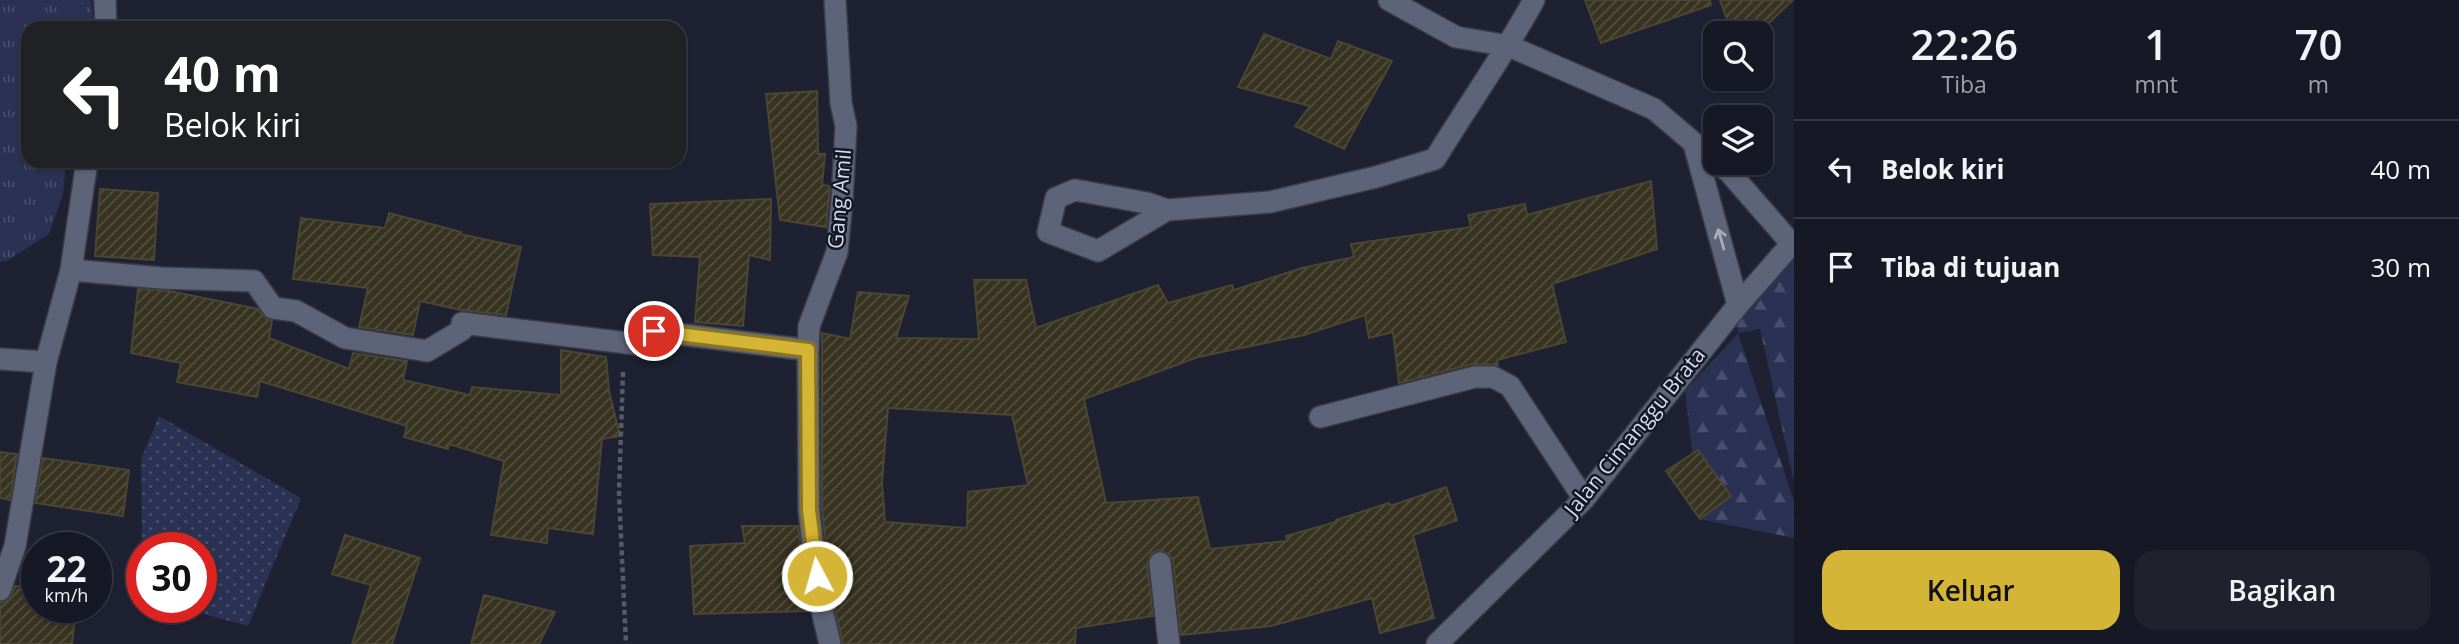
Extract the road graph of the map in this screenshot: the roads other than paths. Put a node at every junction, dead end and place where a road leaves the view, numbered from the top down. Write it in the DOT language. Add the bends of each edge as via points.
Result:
graph roads {
  1 [pos="105,0"];
  2 [pos="835,0"];
  3 [pos="1389,0"];
  4 [pos="1534,0"];
  5 [pos="106,21"];
  6 [pos="1509,46"];
  7 [pos="1694,144"];
  8 [pos="1703,151"];
  9 [pos="86,168"];
  10 [pos="1732,175"];
  11 [pos="1167,211"];
  12 [pos="1793,242"];
  13 [pos="71,270"];
  14 [pos="1738,305"];
  15 [pos="808,350"];
  16 [pos="0,359"];
  17 [pos="46,362"];
  18 [pos="1320,417"];
  19 [pos="1584,499"];
  20 [pos="1160,563"];
  21 [pos="0,590"];
  22 [pos="830,644"];
  23 [pos="1169,644"];
  24 [pos="1437,644"];
  1 -- 5 [label="street"];
  2 -- 15 [label="street, Gang Amil" via="846,126 842,201 837,252 809,326"];
  3 -- 6 [label="street" via="1456,37"];
  4 -- 6 [label="street"];
  6 -- 7 [label="street" via="1654,109"];
  6 -- 11 [label="street" via="1435,159 1270,202"];
  7 -- 8 [label="street"];
  14 -- 7 [label="street, one-way"];
  9 -- 13 [label="street"];
  10 -- 12 [label="street"];
  11 -- 11 [label="street" via="1075,190 1056,198 1048,232 1098,251"];
  12 -- 14 [label="street, Jalan Cimanggu Brata"];
  13 -- 15 [label="street" via="254,281 273,308 296,311 345,338 427,351 462,330 462,323 652,346 654,331"];
  13 -- 17 [label="street"];
  14 -- 19 [label="street, Jalan Cimanggu Brata"];
  15 -- 22 [label="street, Gang Amil" via="809,510 818,594"];
  16 -- 17 [label="street"];
  17 -- 21 [label="street" via="15,546"];
  18 -- 19 [label="street" via="1475,377 1493,377 1510,386"];
  19 -- 24 [label="street, Jalan Cimanggu Brata"];
  20 -- 23 [label="street"];
}
